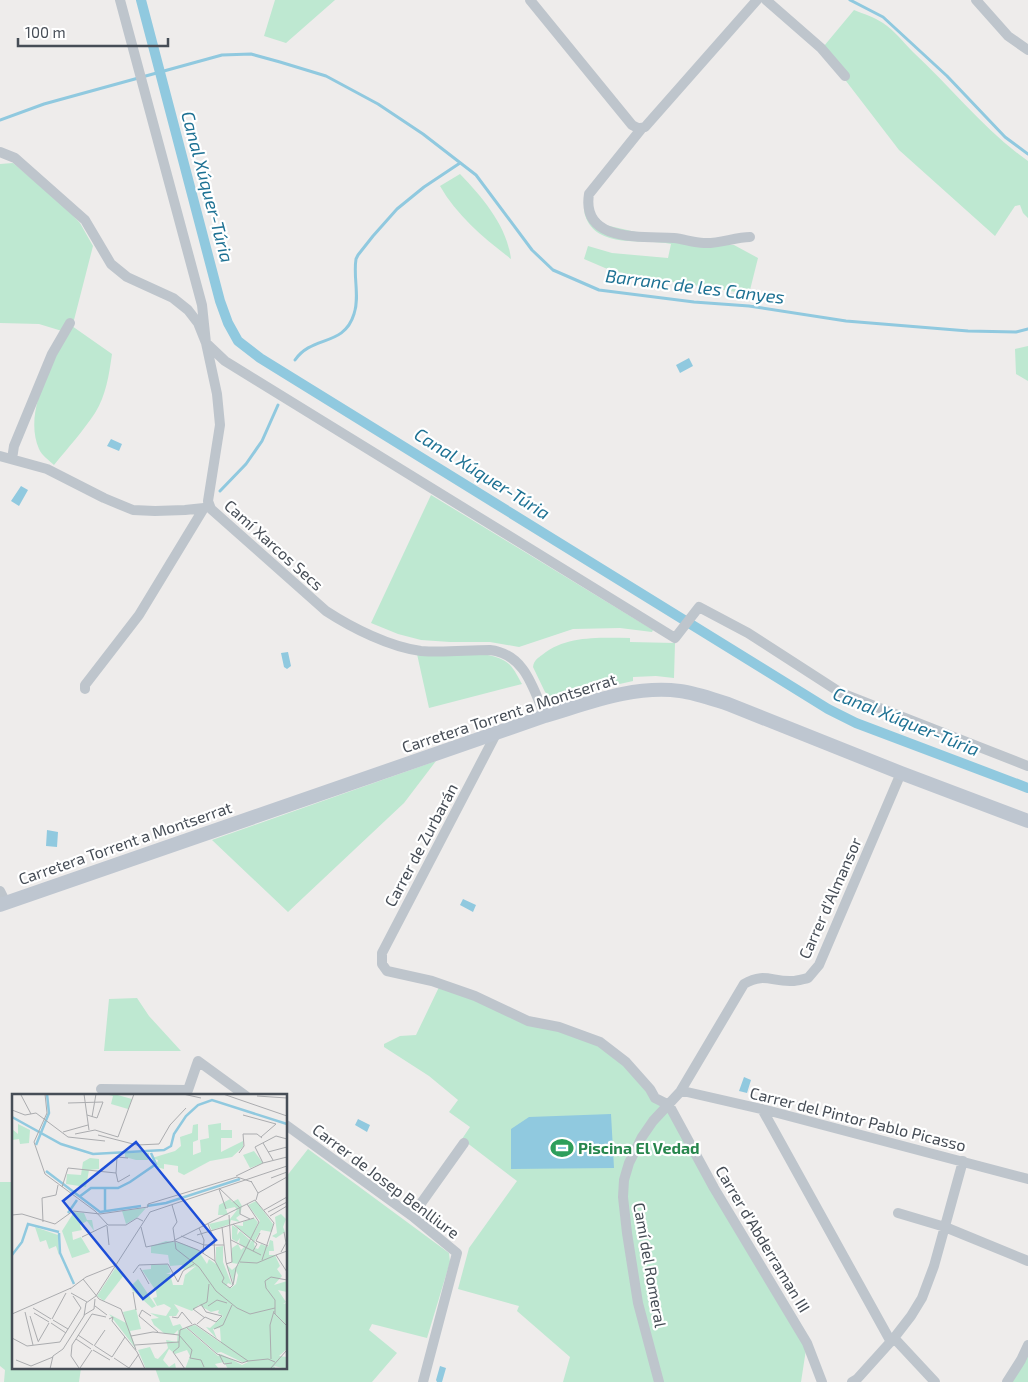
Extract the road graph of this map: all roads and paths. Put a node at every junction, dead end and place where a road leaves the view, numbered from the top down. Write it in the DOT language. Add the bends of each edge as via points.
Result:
graph roads {
  1 [pos="120,0"];
  2 [pos="530,0"];
  3 [pos="757,0"];
  4 [pos="766,0"];
  5 [pos="976,0"];
  6 [pos="1028,50"];
  7 [pos="846,76"];
  8 [pos="642,128"];
  9 [pos="0,152"];
  10 [pos="750,237"];
  11 [pos="70,323"];
  12 [pos="206,343"];
  13 [pos="0,456"];
  14 [pos="12,459"];
  15 [pos="207,506"];
  16 [pos="85,689"];
  17 [pos="545,716"];
  18 [pos="496,734"];
  19 [pos="1028,766"];
  20 [pos="902,773"];
  21 [pos="1028,822"];
  22 [pos="2,900"];
  23 [pos="387,971"];
  24 [pos="101,1089"];
  25 [pos="680,1092"];
  26 [pos="191,1093"];
  27 [pos="243,1094"];
  28 [pos="669,1105"];
  29 [pos="762,1109"];
  30 [pos="288,1126"];
  31 [pos="464,1144"];
  32 [pos="963,1161"];
  33 [pos="1028,1179"];
  34 [pos="898,1213"];
  35 [pos="412,1216"];
  36 [pos="945,1227"];
  37 [pos="1028,1261"];
  38 [pos="893,1340"];
  39 [pos="1028,1344"];
  40 [pos="423,1382"];
  41 [pos="659,1382"];
  42 [pos="822,1382"];
  43 [pos="852,1382"];
  44 [pos="935,1382"];
  45 [pos="1007,1382"];
  1 -- 12 [label="street" via="202,305"];
  2 -- 8 [label="street" via="632,125"];
  3 -- 8 [label="street"];
  4 -- 7 [label="street" via="821,48"];
  5 -- 6 [label="street" via="1008,36"];
  8 -- 10 [label="street" via="589,194 587,203 595,222 619,235 704,243"];
  9 -- 12 [label="street, Camí Xarcos Secs" via="15,158 85,220 110,264 127,277 173,298 188,310 198,323"];
  11 -- 14 [label="street" via="52,354 14,446"];
  12 -- 15 [label="street, Camí Xarcos Secs" via="218,394 220,425"];
  12 -- 19 [label="street" via="225,361 262,385 675,638 699,607 748,633 841,692"];
  13 -- 14 [label="street"];
  14 -- 15 [label="street" via="47,469 133,510 163,511"];
  15 -- 16 [label="street" via="143,608"];
  15 -- 17 [label="street, Camí Xarcos Secs" via="312,599 353,627 420,651 502,651 524,669"];
  17 -- 18 [label="main road, Carretera Torrent a Montserrat"];
  17 -- 20 [label="main road, Carretera Torrent a Montserrat" via="622,693 655,689 681,691 728,704"];
  18 -- 22 [label="main road, Carretera Torrent a Montserrat"];
  18 -- 23 [label="street, Carrer de Zurbarán" via="382,953 382,964"];
  20 -- 21 [label="main road, Carretera Torrent a Montserrat"];
  20 -- 25 [label="street, Carrer d'Almansor" via="819,965 808,978 791,981 760,977 744,984"];
  23 -- 28 [label="street, Carrer d'Abderraman III" via="432,981 475,996 528,1021 559,1027 600,1042 626,1062 655,1098"];
  24 -- 26 [label="street"];
  25 -- 28 [label="street, Carrer d'Almansor"];
  25 -- 29 [label="street, Carrer del Pintor Pablo Picasso"];
  26 -- 27 [label="street" via="198,1061"];
  28 -- 41 [label="street, Camí del Romeral" via="642,1136 629,1163 623,1197 638,1303"];
  28 -- 42 [label="street, Carrer d'Abderraman III" via="714,1188 807,1343"];
  29 -- 32 [label="street, Carrer del Pintor Pablo Picasso"];
  29 -- 38 [label="street"];
  30 -- 35 [label="street, Carrer de Josep Benlliure"];
  31 -- 35 [label="street"];
  32 -- 33 [label="street, Carrer del Pintor Pablo Picasso"];
  32 -- 36 [label="street"];
  34 -- 36 [label="street"];
  35 -- 40 [label="street, Carrer de Josep Benlliure" via="457,1253"];
  36 -- 37 [label="street"];
  36 -- 38 [label="street" via="922,1298"];
  38 -- 43 [label="street"];
  38 -- 44 [label="street"];
  39 -- 45 [label="street"];
}
